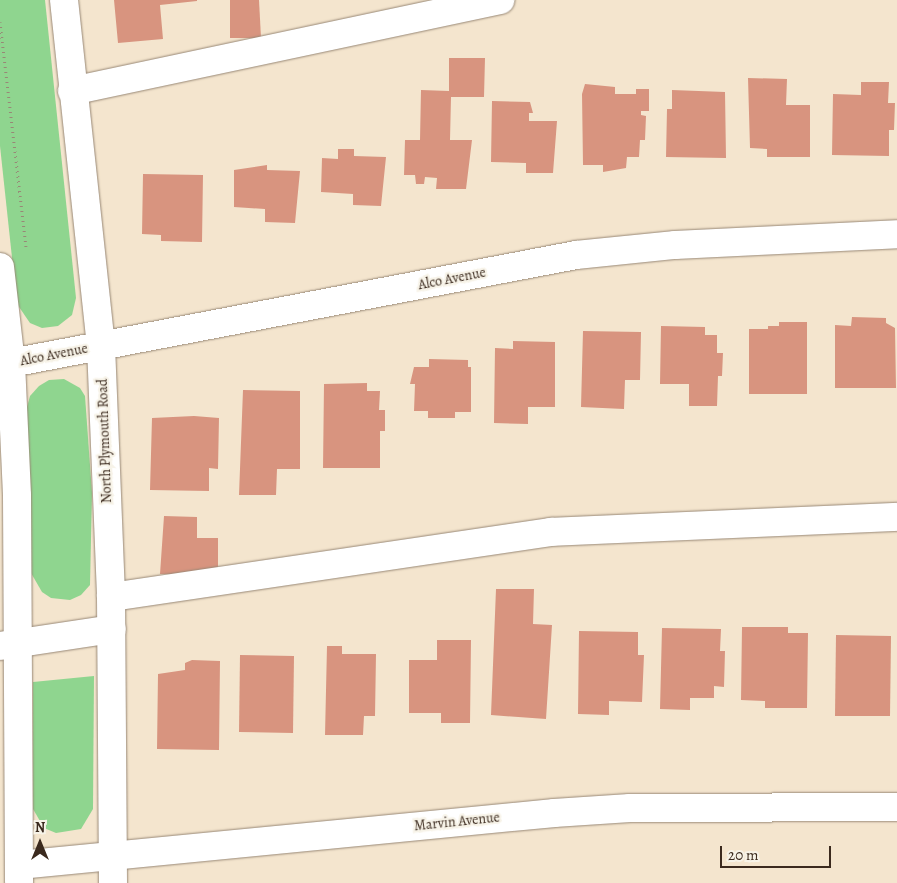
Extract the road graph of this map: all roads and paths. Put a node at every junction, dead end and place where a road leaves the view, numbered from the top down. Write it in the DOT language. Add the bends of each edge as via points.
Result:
graph roads {
  1 [pos="64,0"];
  2 [pos="500,0"];
  3 [pos="0,22"];
  4 [pos="72,91"];
  5 [pos="897,234"];
  6 [pos="26,250"];
  7 [pos="0,267"];
  8 [pos="100,346"];
  9 [pos="11,363"];
  10 [pos="897,517"];
  11 [pos="111,597"];
  12 [pos="112,629"];
  13 [pos="8,645"];
  14 [pos="897,808"];
  15 [pos="112,856"];
  16 [pos="19,874"];
  17 [pos="113,883"];
  1 -- 4 [label="street, North Plymouth Road"];
  2 -- 4 [label="street"];
  3 -- 6 [label="path"];
  4 -- 8 [label="street, North Plymouth Road"];
  5 -- 8 [label="street, Alco Avenue" via="675,245 576,255"];
  7 -- 9 [label="street"];
  8 -- 9 [label="street, Alco Avenue"];
  8 -- 11 [label="street, North Plymouth Road"];
  9 -- 13 [label="street" via="17,496"];
  10 -- 11 [label="street" via="551,532"];
  11 -- 12 [label="street, North Plymouth Road"];
  12 -- 13 [label="street"];
  12 -- 15 [label="street, North Plymouth Road"];
  13 -- 16 [label="street"];
  14 -- 15 [label="street, Marvin Avenue" via="630,808"];
  15 -- 16 [label="street, Marvin Avenue"];
  15 -- 17 [label="street, North Plymouth Road"];
}
